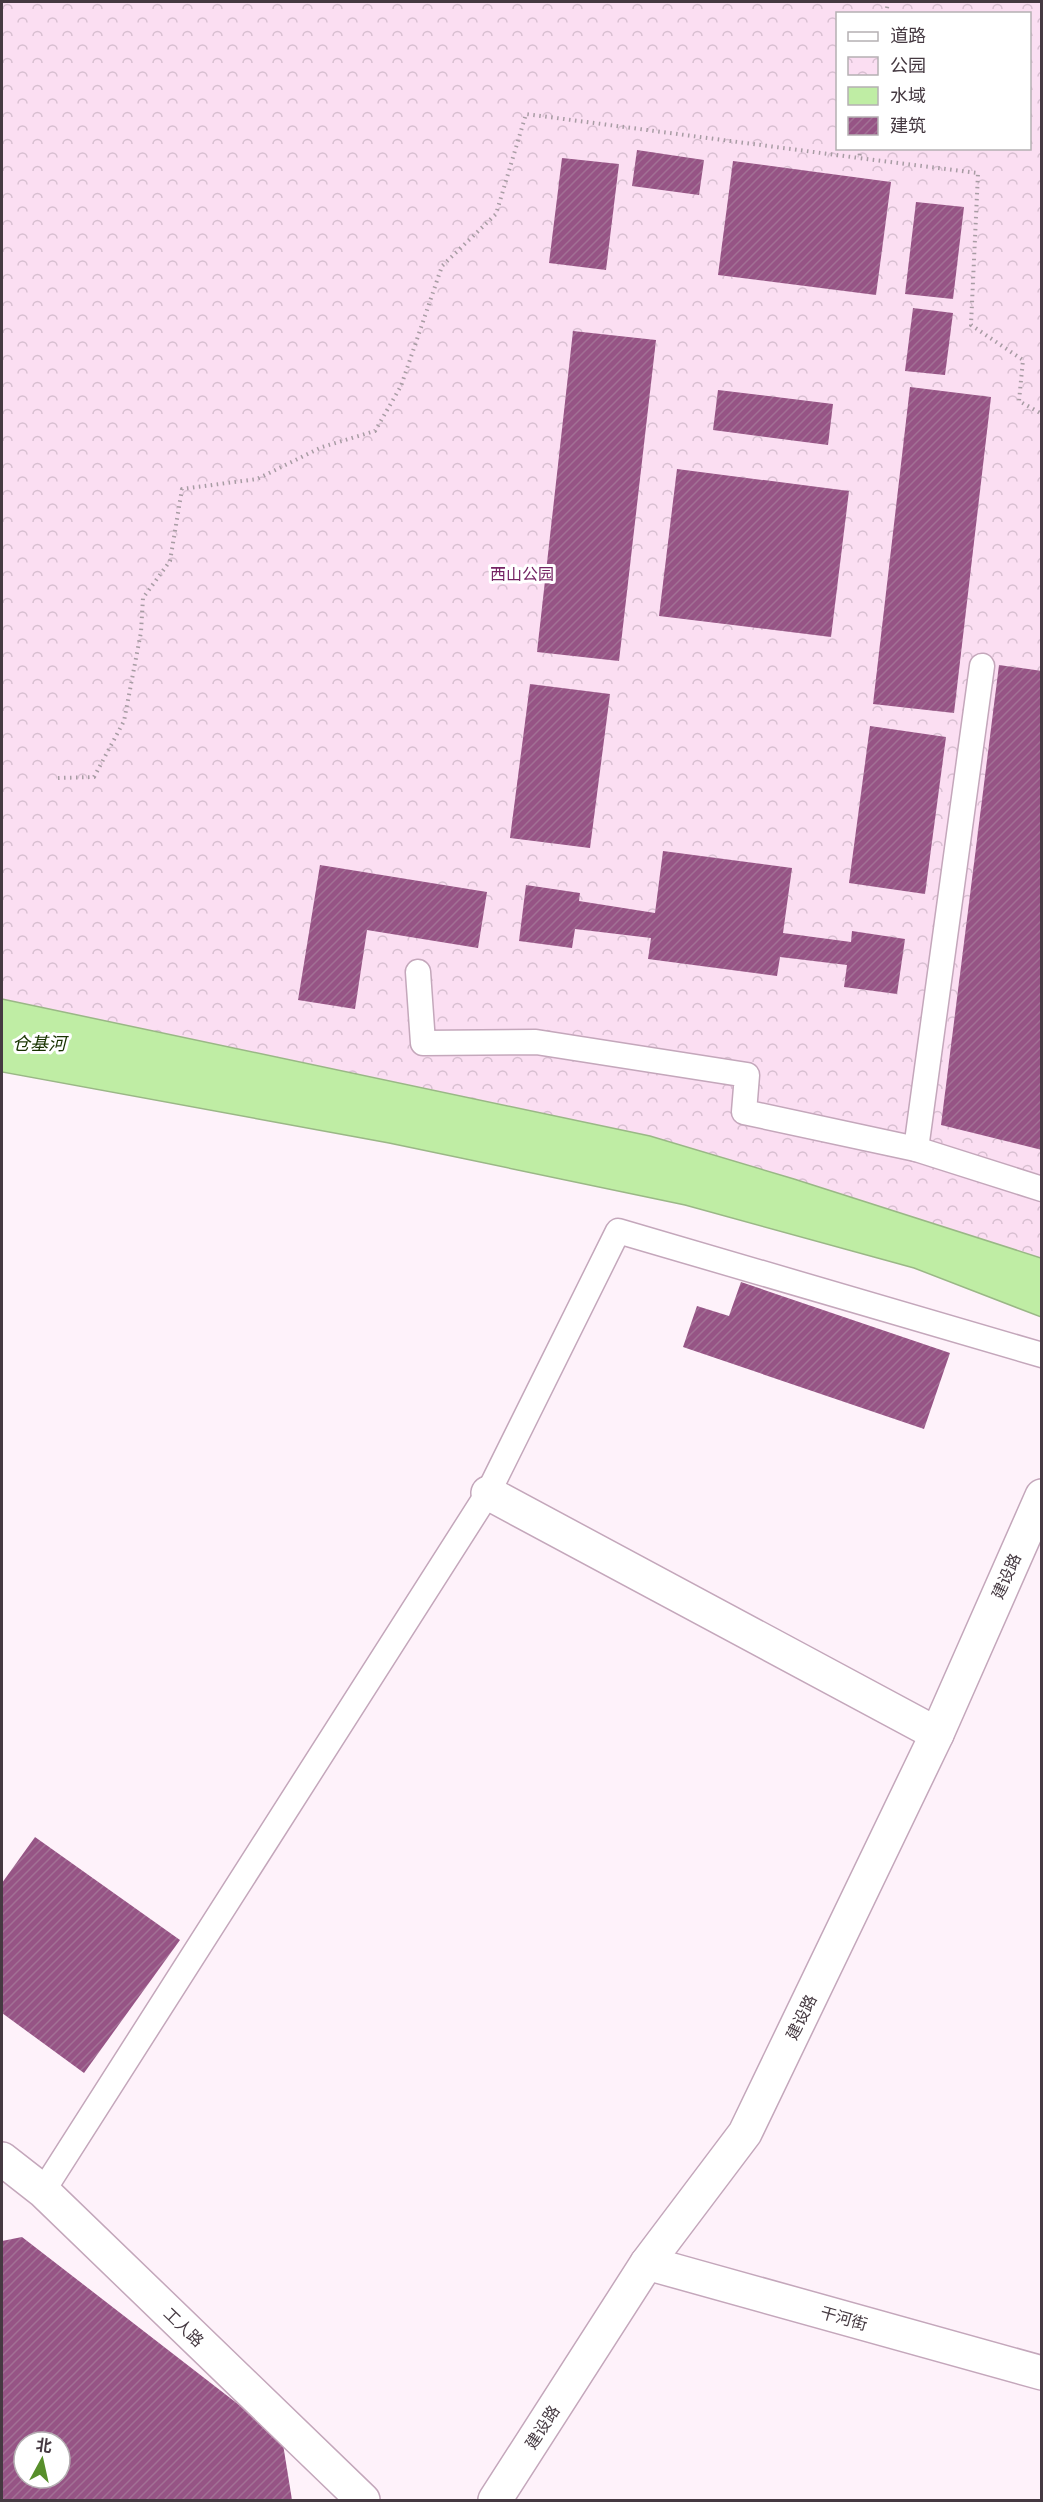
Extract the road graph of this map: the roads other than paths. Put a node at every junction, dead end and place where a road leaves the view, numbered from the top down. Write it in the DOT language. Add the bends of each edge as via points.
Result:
graph roads {
  1 [pos="982,666"];
  2 [pos="418,972"];
  3 [pos="915,1149"];
  4 [pos="1041,1189"];
  5 [pos="1041,1355"];
  6 [pos="488,1493"];
  7 [pos="1041,1496"];
  8 [pos="937,1734"];
  9 [pos="2,2159"];
  10 [pos="43,2191"];
  11 [pos="647,2263"];
  12 [pos="1041,2373"];
  13 [pos="363,2500"];
  14 [pos="495,2500"];
  1 -- 3 [label="lane"];
  2 -- 3 [label="lane" via="423,1042 536,1042 747,1075 744,1112"];
  3 -- 4 [label="lane"];
  5 -- 6 [label="lane" via="618,1231"];
  6 -- 8 [label="street"];
  6 -- 10 [label="lane"];
  7 -- 8 [label="street, 建设路"];
  8 -- 11 [label="street, 建设路" via="745,2133"];
  9 -- 10 [label="street, 工人路"];
  10 -- 13 [label="street, 工人路"];
  11 -- 12 [label="street, 干河街"];
  11 -- 14 [label="street, 建设路"];
}
